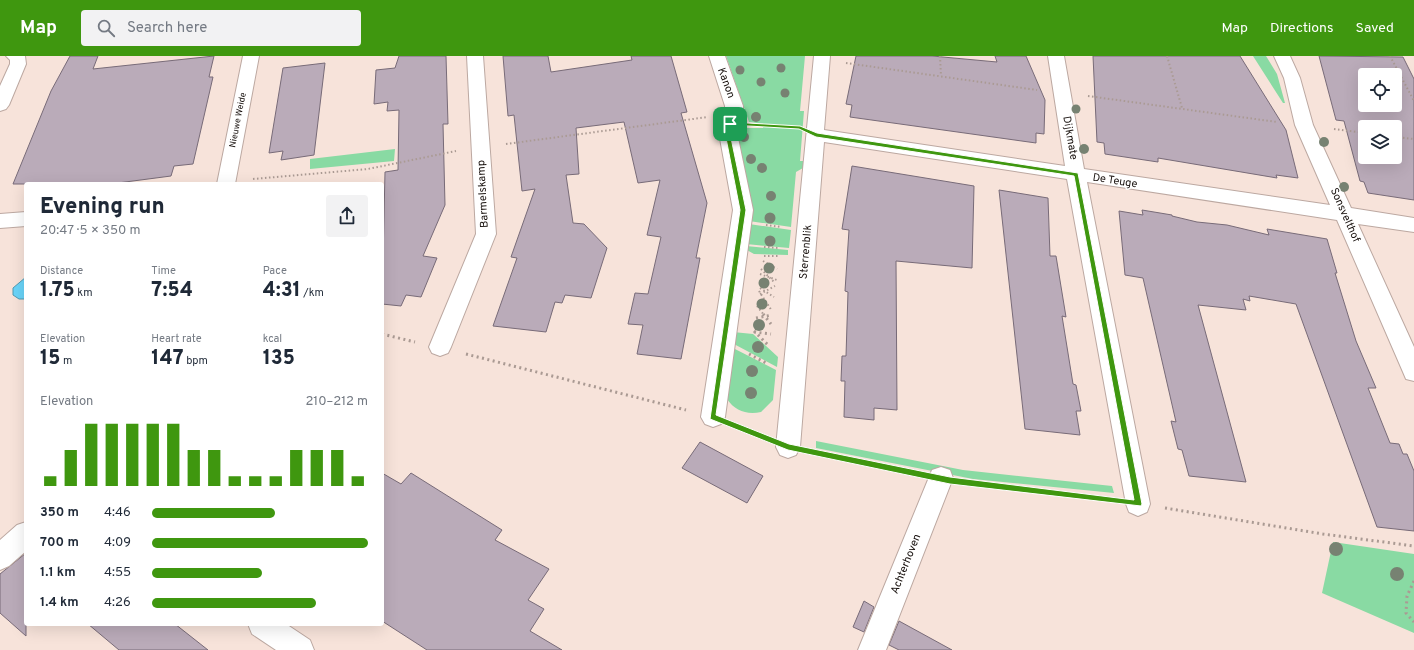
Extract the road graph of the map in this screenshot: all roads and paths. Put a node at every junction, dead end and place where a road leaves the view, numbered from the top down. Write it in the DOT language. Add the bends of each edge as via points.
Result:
graph roads {
  1 [pos="14,56"];
  2 [pos="251,56"];
  3 [pos="475,56"];
  4 [pos="717,56"];
  5 [pos="940,56"];
  6 [pos="1056,56"];
  7 [pos="1167,56"];
  8 [pos="1282,56"];
  9 [pos="1390,56"];
  10 [pos="822,58"];
  11 [pos="941,76"];
  12 [pos="1062,93"];
  13 [pos="1414,101"];
  14 [pos="0,104"];
  15 [pos="1182,108"];
  16 [pos="730,124"];
  17 [pos="1304,125"];
  18 [pos="1358,132"];
  19 [pos="816,135"];
  20 [pos="1402,138"];
  21 [pos="1414,139"];
  22 [pos="1076,175"];
  23 [pos="226,182"];
  24 [pos="1345,215"];
  25 [pos="24,219"];
  26 [pos="0,221"];
  27 [pos="742,222"];
  28 [pos="1414,225"];
  29 [pos="806,246"];
  30 [pos="738,269"];
  31 [pos="767,276"];
  32 [pos="777,284"];
  33 [pos="765,292"];
  34 [pos="762,295"];
  35 [pos="773,297"];
  36 [pos="765,315"];
  37 [pos="795,318"];
  38 [pos="729,328"];
  39 [pos="754,332"];
  40 [pos="384,334"];
  41 [pos="440,347"];
  42 [pos="1414,372"];
  43 [pos="795,375"];
  44 [pos="713,416"];
  45 [pos="788,447"];
  46 [pos="941,478"];
  47 [pos="1138,504"];
  48 [pos="24,536"];
  49 [pos="1413,546"];
  50 [pos="1414,550"];
  51 [pos="0,557"];
  52 [pos="1413,584"];
  53 [pos="1414,622"];
  54 [pos="265,626"];
  55 [pos="300,650"];
  56 [pos="872,650"];
  1 -- 14 [label="street" via="18,58 18,64"];
  2 -- 23 [label="street, Nieuwe Weide"];
  3 -- 41 [label="street, Barmelskamp" via="486,234"];
  4 -- 16 [label="street, Kanon" via="734,106"];
  5 -- 11 [label="path"];
  6 -- 12 [label="street, Dijkmate"];
  7 -- 15 [label="path"];
  8 -- 17 [label="street, Sonsvelthof" via="1292,78"];
  9 -- 13 [label="path"];
  10 -- 11 [label="path"];
  10 -- 19 [label="street, Sterrenblik"];
  11 -- 12 [label="path"];
  12 -- 15 [label="path"];
  12 -- 22 [label="street, Dijkmate"];
  15 -- 17 [label="path"];
  16 -- 19 [label="path" via="800,128"];
  16 -- 27 [label="street, Kanon" via="728,133 743,210"];
  17 -- 18 [label="path"];
  17 -- 24 [label="street, Sonsvelthof"];
  19 -- 22 [label="street, De Teuge"];
  19 -- 29 [label="street, Sterrenblik"];
  20 -- 21 [label="path"];
  22 -- 24 [label="street, De Teuge"];
  22 -- 47 [label="street, Dijkmate"];
  24 -- 28 [label="street, De Teuge"];
  24 -- 42 [label="street, Sonsvelthof"];
  25 -- 26 [label="street"];
  27 -- 29 [label="path"];
  27 -- 30 [label="street, Kanon"];
  29 -- 30 [label="path"];
  29 -- 30 [label="path"];
  29 -- 37 [label="street, Sterrenblik"];
  30 -- 31 [label="path"];
  30 -- 31 [label="path"];
  30 -- 31 [label="path"];
  30 -- 31 [label="path" via="782,272"];
  30 -- 36 [label="path"];
  30 -- 36 [label="path" via="748,296"];
  30 -- 38 [label="street, Kanon"];
  31 -- 32 [label="path"];
  31 -- 32 [label="path" via="781,281"];
  32 -- 33 [label="path"];
  32 -- 37 [label="path"];
  33 -- 34 [label="path"];
  33 -- 34 [label="path" via="756,286"];
  33 -- 35 [label="path"];
  34 -- 35 [label="path"];
  34 -- 36 [label="path" via="775,315"];
  35 -- 37 [label="path"];
  35 -- 37 [label="path" via="795,312"];
  36 -- 37 [label="path"];
  36 -- 37 [label="path"];
  36 -- 38 [label="path"];
  37 -- 39 [label="path"];
  37 -- 43 [label="street, Sterrenblik"];
  38 -- 39 [label="path"];
  38 -- 39 [label="path"];
  38 -- 43 [label="path"];
  38 -- 44 [label="street, Kanon"];
  39 -- 43 [label="path"];
  40 -- 41 [label="path"];
  41 -- 44 [label="path"];
  43 -- 45 [label="street, Sterrenblik"];
  44 -- 45 [label="path"];
  45 -- 46 [label="path"];
  46 -- 47 [label="path"];
  46 -- 56 [label="street, Achterhoven"];
  47 -- 49 [label="path"];
  48 -- 51 [label="street"];
  49 -- 50 [label="path"];
  52 -- 53 [label="path" via="1406,595 1406,613"];
  54 -- 55 [label="street"];
}
